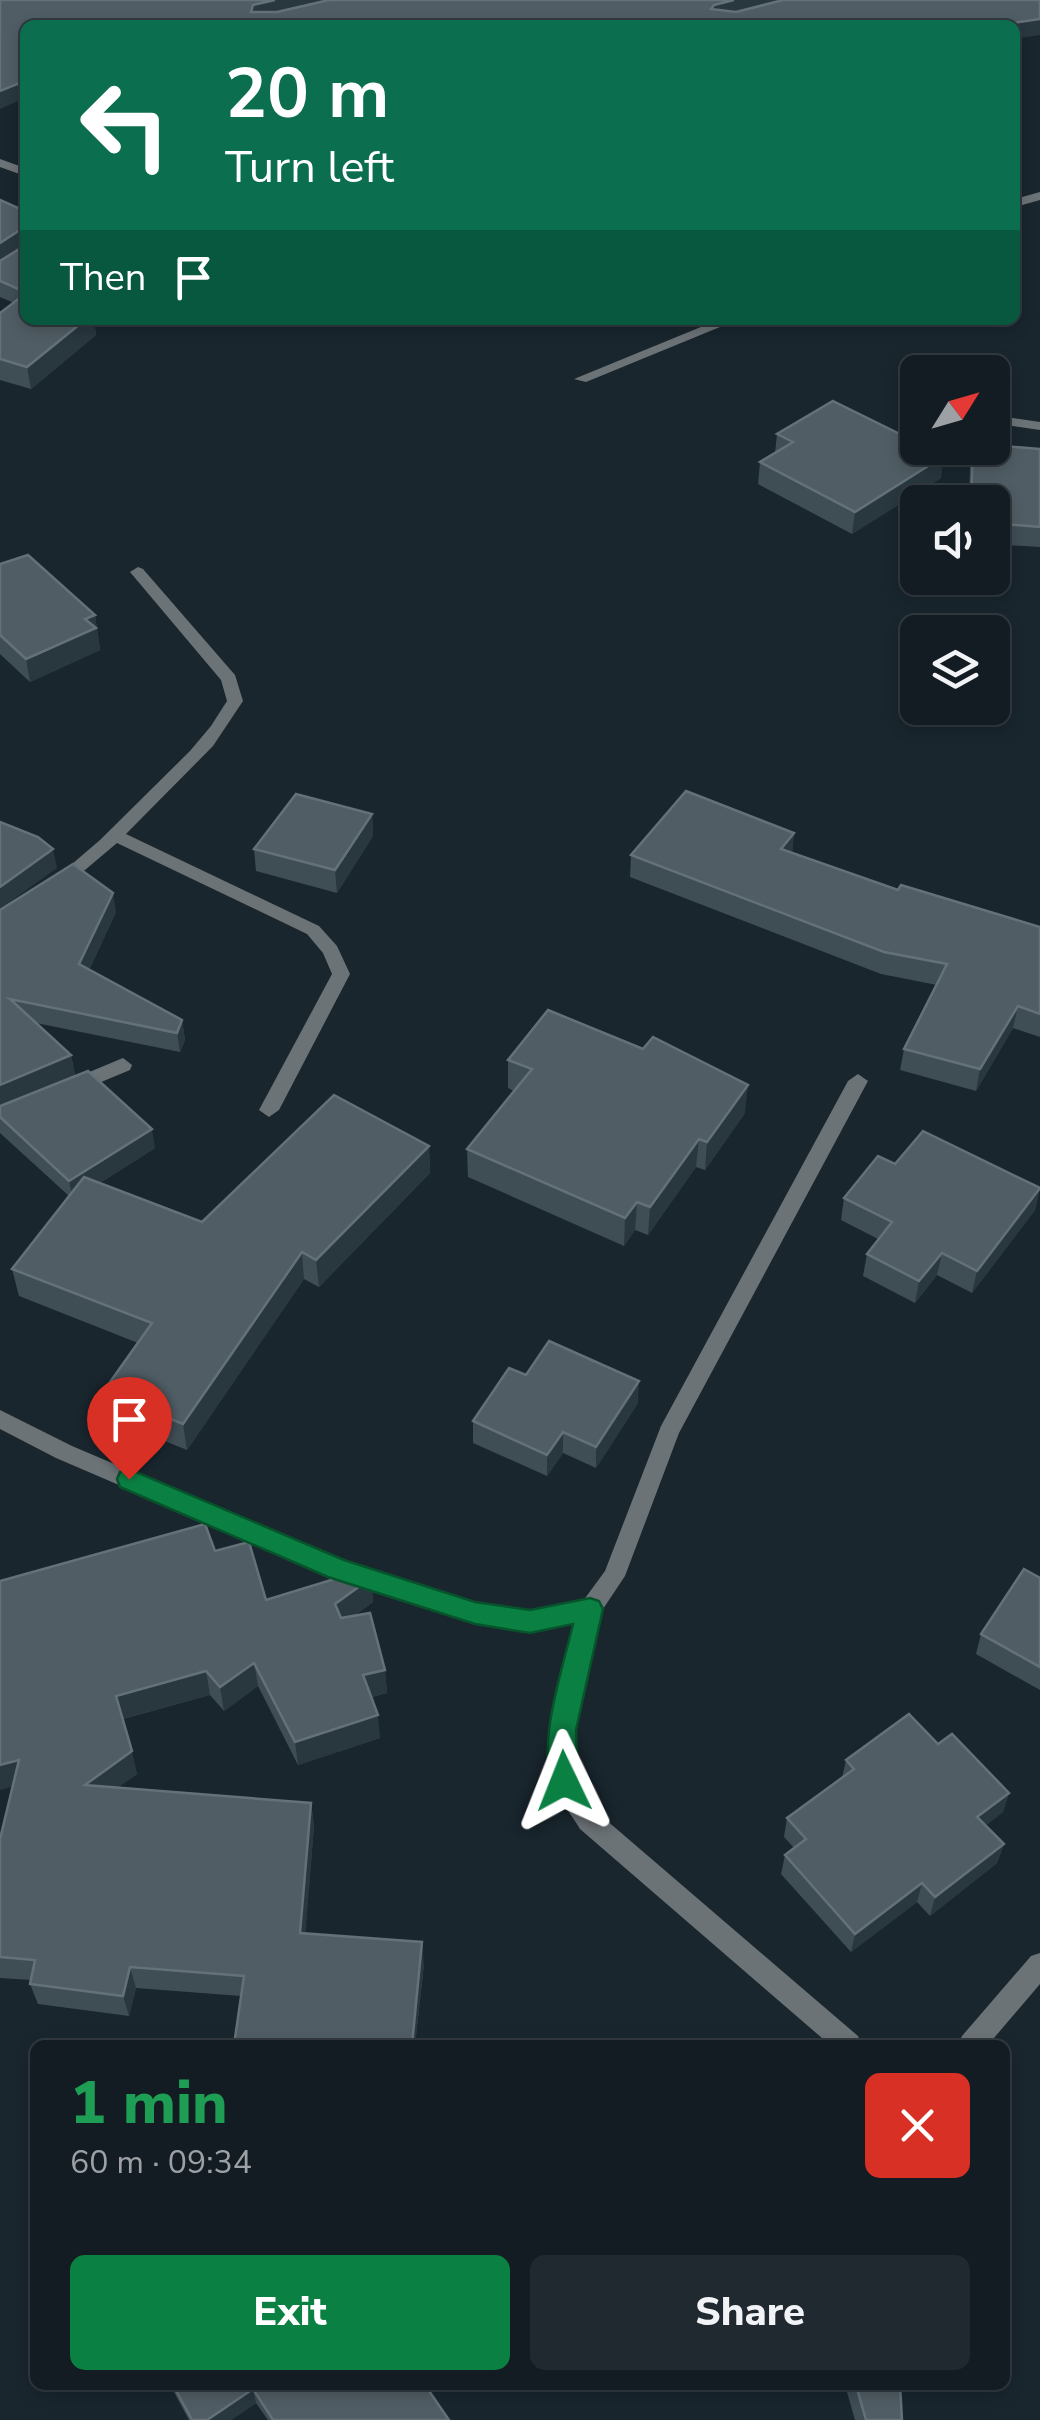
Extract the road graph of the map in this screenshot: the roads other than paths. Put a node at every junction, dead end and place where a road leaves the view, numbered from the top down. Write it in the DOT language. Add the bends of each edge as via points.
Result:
graph roads {
  1 [pos="717,325"];
  2 [pos="581,379"];
  3 [pos="1010,422"];
  4 [pos="1040,426"];
  5 [pos="138,572"];
  6 [pos="116,836"];
  7 [pos="51,888"];
  8 [pos="123,1064"];
  9 [pos="858,1081"];
  10 [pos="53,1096"];
  11 [pos="269,1110"];
  12 [pos="0,1419"];
  13 [pos="590,1609"];
  14 [pos="1040,1966"];
  15 [pos="843,2040"];
  16 [pos="975,2040"];
  1 -- 2 [label="street"];
  3 -- 4 [label="street"];
  5 -- 6 [label="street" via="229,679 235,701 199,752"];
  6 -- 7 [label="street"];
  6 -- 11 [label="street" via="314,930 331,950 341,974"];
  8 -- 10 [label="street"];
  9 -- 13 [label="street" via="669,1432 614,1576"];
  12 -- 13 [label="street" via="338,1569 406,1591 530,1622"];
  13 -- 15 [label="street" via="562,1730 564,1781 588,1821"];
  14 -- 16 [label="street"];
}
